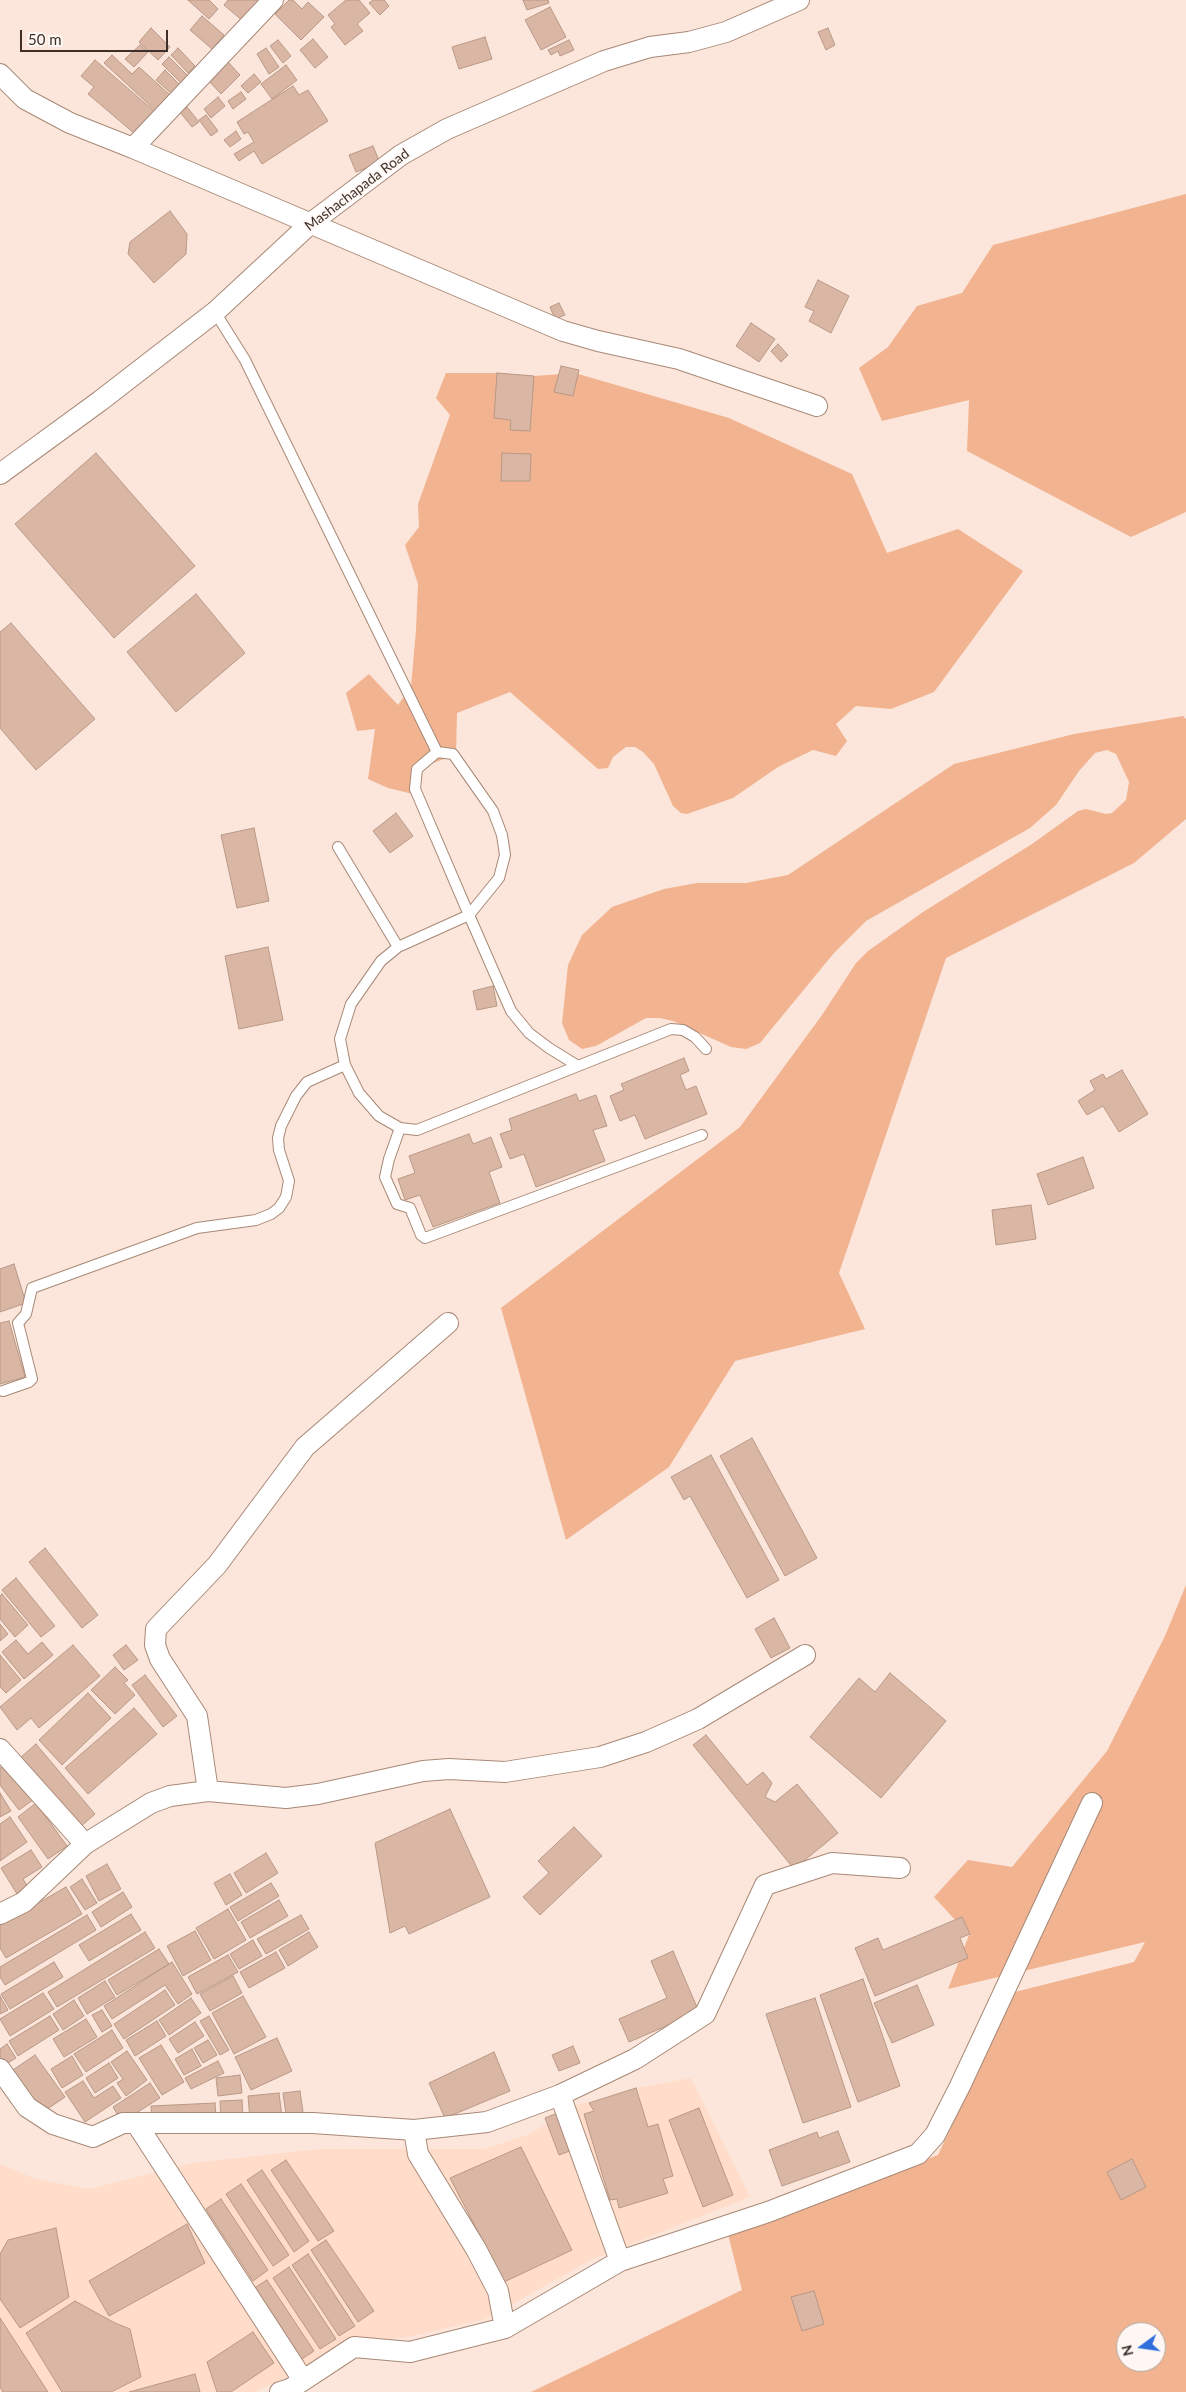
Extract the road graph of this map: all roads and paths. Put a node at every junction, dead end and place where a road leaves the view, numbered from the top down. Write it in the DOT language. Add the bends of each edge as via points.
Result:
graph roads {
  1 [pos="273,0"];
  2 [pos="799,0"];
  3 [pos="0,74"];
  4 [pos="133,148"];
  5 [pos="311,224"];
  6 [pos="215,312"];
  7 [pos="817,406"];
  8 [pos="0,474"];
  9 [pos="437,752"];
  10 [pos="338,847"];
  11 [pos="470,915"];
  12 [pos="398,947"];
  13 [pos="706,1049"];
  14 [pos="345,1065"];
  15 [pos="578,1066"];
  16 [pos="400,1128"];
  17 [pos="702,1134"];
  18 [pos="448,1323"];
  19 [pos="3,1391"];
  20 [pos="805,1655"];
  21 [pos="0,1750"];
  22 [pos="208,1791"];
  23 [pos="1092,1803"];
  24 [pos="85,1844"];
  25 [pos="900,1868"];
  26 [pos="0,1914"];
  27 [pos="0,2069"];
  28 [pos="560,2095"];
  29 [pos="136,2123"];
  30 [pos="414,2130"];
  31 [pos="620,2261"];
  32 [pos="505,2328"];
  33 [pos="304,2380"];
  34 [pos="280,2392"];
  1 -- 4 [label="street"];
  2 -- 5 [label="street, Mashachapada Road" via="726,32 689,42 650,47 604,61 456,125 400,155"];
  3 -- 4 [label="street" via="25,99 45,111"];
  4 -- 5 [label="street"];
  5 -- 6 [label="street, Mashachapada Road"];
  5 -- 7 [label="street" via="563,331 679,359"];
  6 -- 8 [label="street, Mashachapada Road" via="100,402"];
  6 -- 9 [label="lane" via="245,360"];
  9 -- 11 [label="lane" via="417,769 414,790"];
  9 -- 11 [label="lane" via="453,754 492,811 502,835 505,856 499,878"];
  10 -- 12 [label="lane"];
  11 -- 12 [label="lane"];
  11 -- 15 [label="lane" via="511,1011 529,1033"];
  12 -- 14 [label="lane" via="381,961 351,1004 340,1039"];
  13 -- 15 [label="lane" via="683,1030 671,1029"];
  14 -- 16 [label="lane" via="359,1093 379,1116"];
  14 -- 19 [label="lane" via="307,1082 281,1126 279,1150 289,1181 286,1197 279,1208 256,1220 197,1228 32,1288 26,1314 18,1323 32,1379"];
  15 -- 16 [label="lane" via="417,1130"];
  16 -- 17 [label="lane" via="385,1177 396,1204 410,1208 425,1238"];
  18 -- 22 [label="street" via="305,1447 217,1565 156,1629 155,1645 160,1659 198,1716"];
  20 -- 22 [label="street" via="698,1719 646,1742 600,1757 505,1772 423,1771 286,1798"];
  21 -- 24 [label="street"];
  22 -- 24 [label="street" via="188,1792 150,1803"];
  23 -- 31 [label="street" via="960,2086 935,2135 918,2154 768,2212"];
  24 -- 26 [label="street" via="24,1902"];
  25 -- 28 [label="street" via="832,1863 766,1885 706,2014 636,2059"];
  27 -- 29 [label="street" via="27,2107 53,2124 92,2137 123,2123"];
  28 -- 30 [label="street" via="487,2122"];
  28 -- 31 [label="street"];
  29 -- 30 [label="street" via="313,2123"];
  29 -- 33 [label="street"];
  30 -- 32 [label="street" via="418,2154 498,2291"];
  31 -- 32 [label="street"];
  32 -- 33 [label="street" via="410,2352 354,2347"];
  33 -- 34 [label="street"];
}
